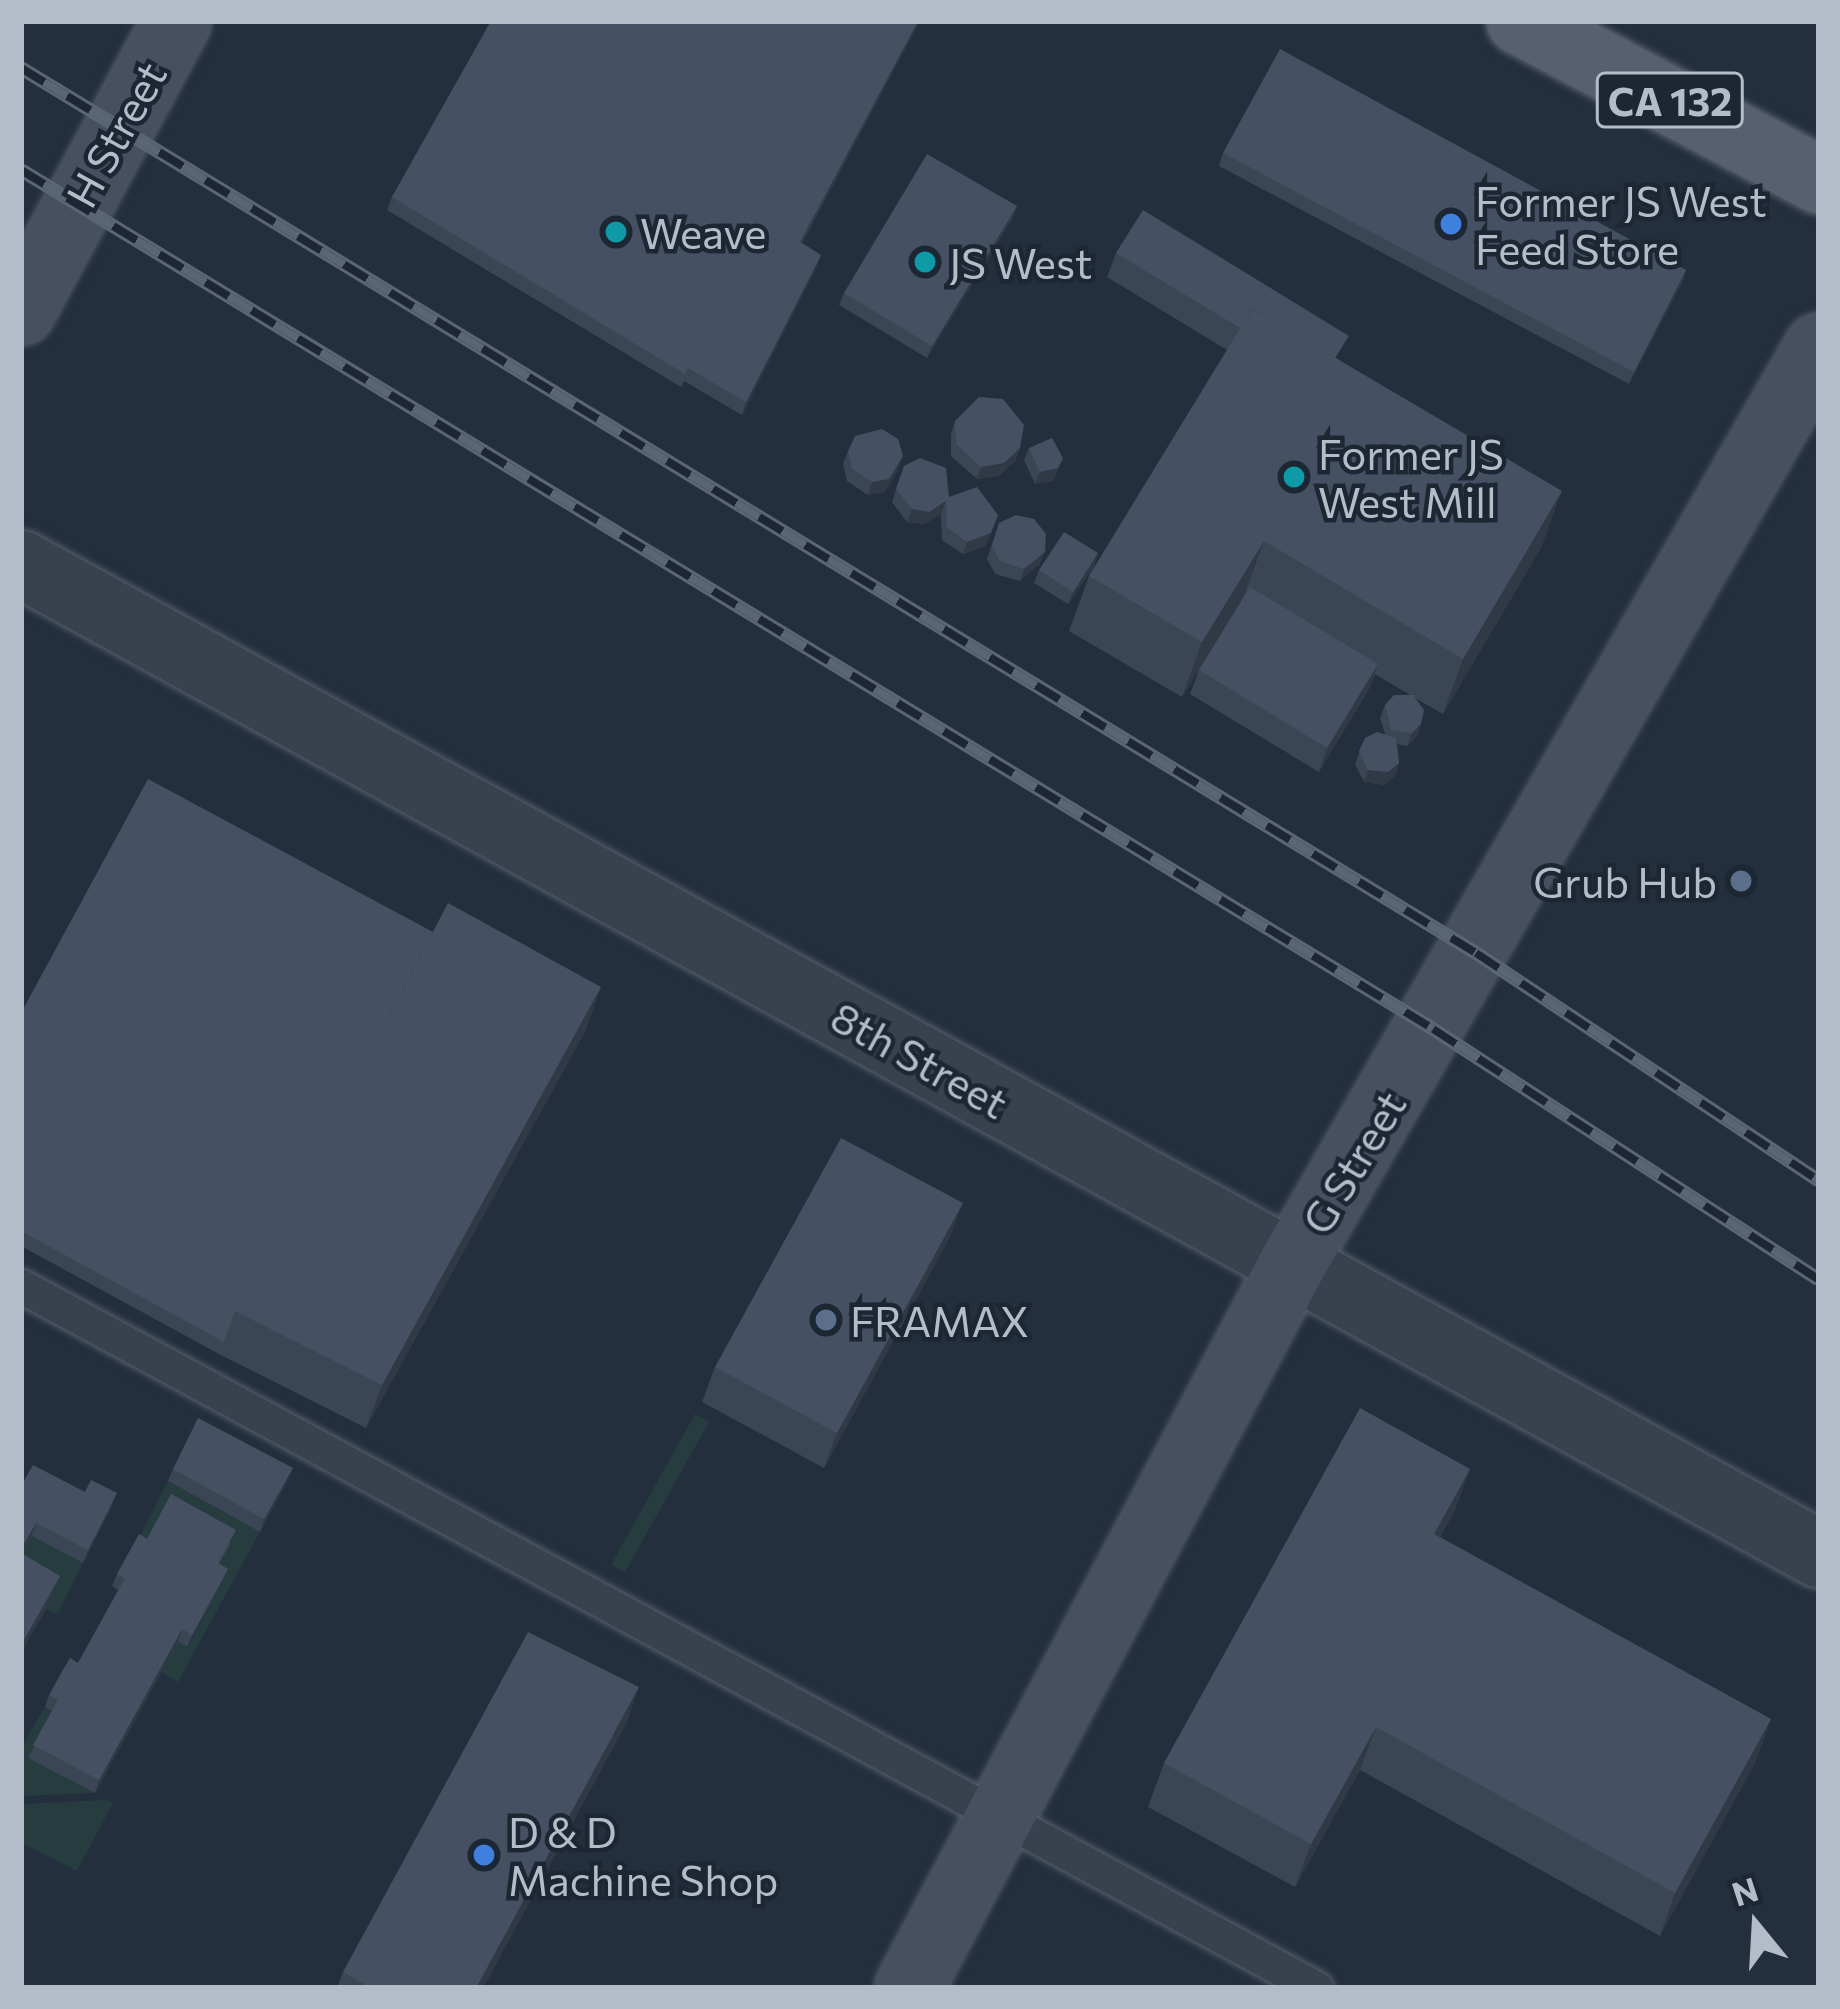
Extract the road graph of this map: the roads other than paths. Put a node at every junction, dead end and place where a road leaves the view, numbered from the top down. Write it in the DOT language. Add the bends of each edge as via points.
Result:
graph roads {
  1 [pos="177,21"];
  2 [pos="1520,21"];
  3 [pos="1819,180"];
  4 [pos="21,311"];
  5 [pos="1819,347"];
  6 [pos="21,565"];
  7 [pos="1293,1263"];
  8 [pos="21,1286"];
  9 [pos="1819,1554"];
  10 [pos="999,1820"];
  11 [pos="909,1988"];
  12 [pos="1316,1988"];
  1 -- 4 [label="main road, H Street"];
  2 -- 3 [label="main road, CA 132"];
  5 -- 7 [label="main road, G Street"];
  6 -- 7 [label="street, 8th Street"];
  7 -- 9 [label="street, 8th Street"];
  7 -- 10 [label="main road, G Street"];
  8 -- 10 [label="lane"];
  10 -- 11 [label="main road, G Street"];
  10 -- 12 [label="lane"];
}
